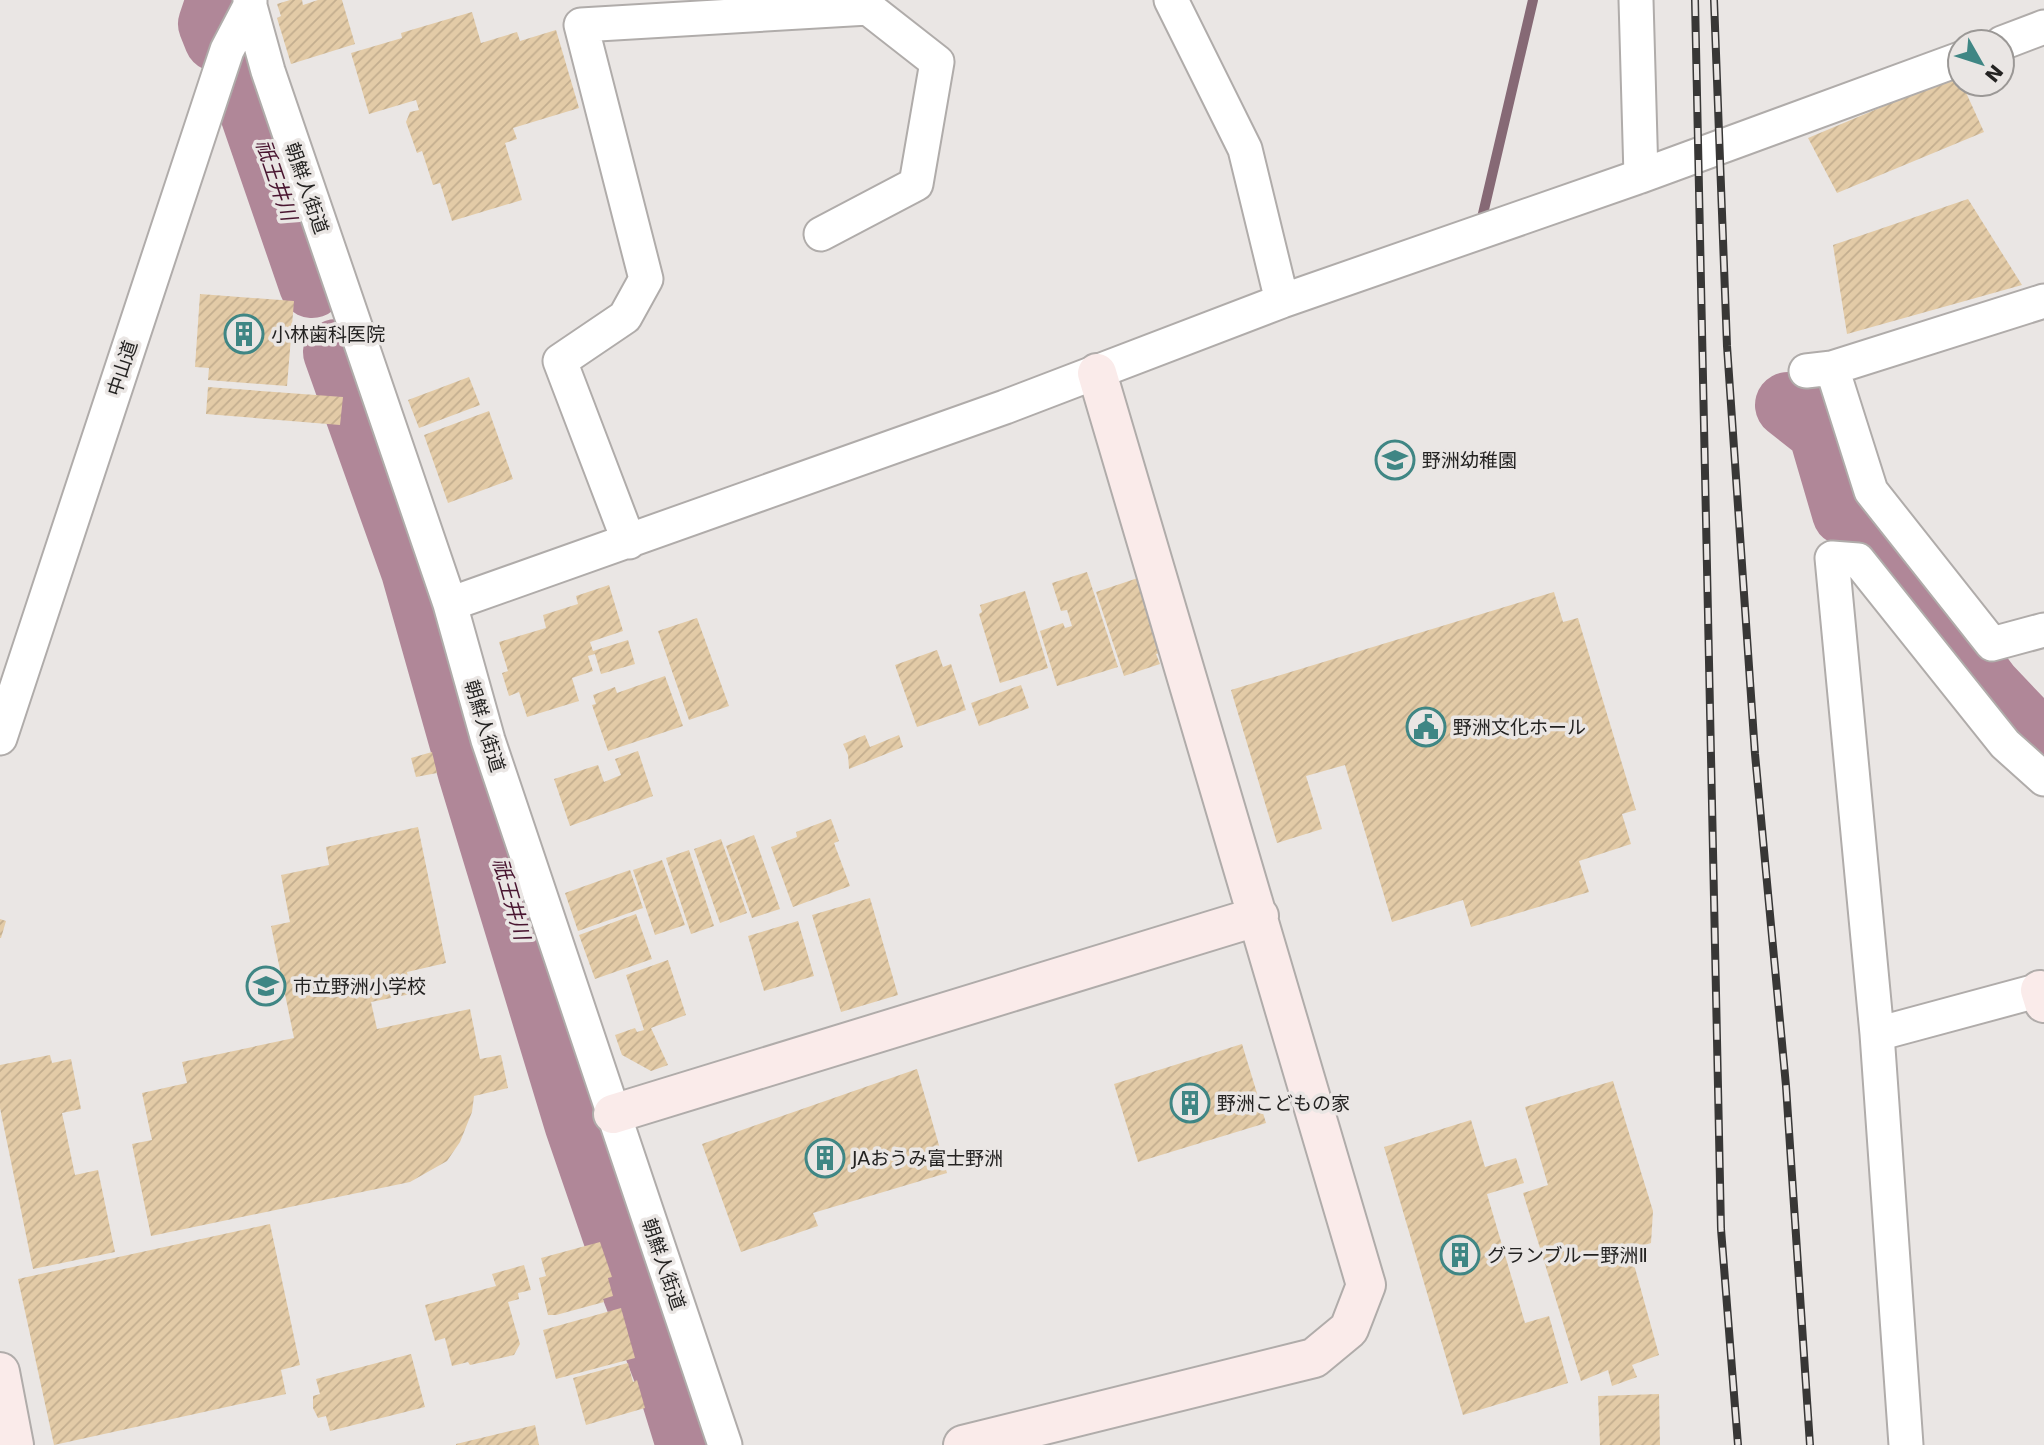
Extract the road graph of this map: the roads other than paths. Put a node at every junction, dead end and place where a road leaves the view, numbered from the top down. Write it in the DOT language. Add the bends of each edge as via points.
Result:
graph roads {
  1 [pos="1171,0"];
  2 [pos="1636,0"];
  3 [pos="250,3"];
  4 [pos="2044,27"];
  5 [pos="2016,38"];
  6 [pos="1946,64"];
  7 [pos="1641,176"];
  8 [pos="821,234"];
  9 [pos="1282,301"];
  10 [pos="2044,301"];
  11 [pos="1097,373"];
  12 [pos="629,542"];
  13 [pos="450,604"];
  14 [pos="2044,630"];
  15 [pos="0,738"];
  16 [pos="2044,779"];
  17 [pos="1259,916"];
  18 [pos="2043,994"];
  19 [pos="1877,1034"];
  20 [pos="612,1115"];
  21 [pos="0,1372"];
  22 [pos="14,1445"];
  23 [pos="725,1445"];
  24 [pos="963,1445"];
  25 [pos="1906,1445"];
  1 -- 9 [label="street" via="1245,149"];
  2 -- 7 [label="street"];
  3 -- 13 [label="street, 朝鮮人街道" via="268,71"];
  3 -- 15 [label="street, 中山道" via="224,59"];
  4 -- 5 [label="street"];
  6 -- 7 [label="street"];
  7 -- 9 [label="street"];
  8 -- 12 [label="street" via="916,184 937,62 868,8 581,25 646,279 625,317 560,361"];
  9 -- 11 [label="street"];
  10 -- 14 [label="street" via="1819,370 1871,491 1992,644"];
  11 -- 12 [label="street"];
  11 -- 17 [label="street"];
  12 -- 13 [label="street"];
  13 -- 20 [label="street, 朝鮮人街道" via="488,740"];
  16 -- 19 [label="street" via="2005,744 1858,560 1832,558"];
  17 -- 20 [label="street"];
  17 -- 24 [label="street" via="1366,1285 1349,1329 1314,1358"];
  18 -- 19 [label="street"];
  19 -- 25 [label="street"];
  20 -- 23 [label="street, 朝鮮人街道"];
  21 -- 22 [label="street"];
}
